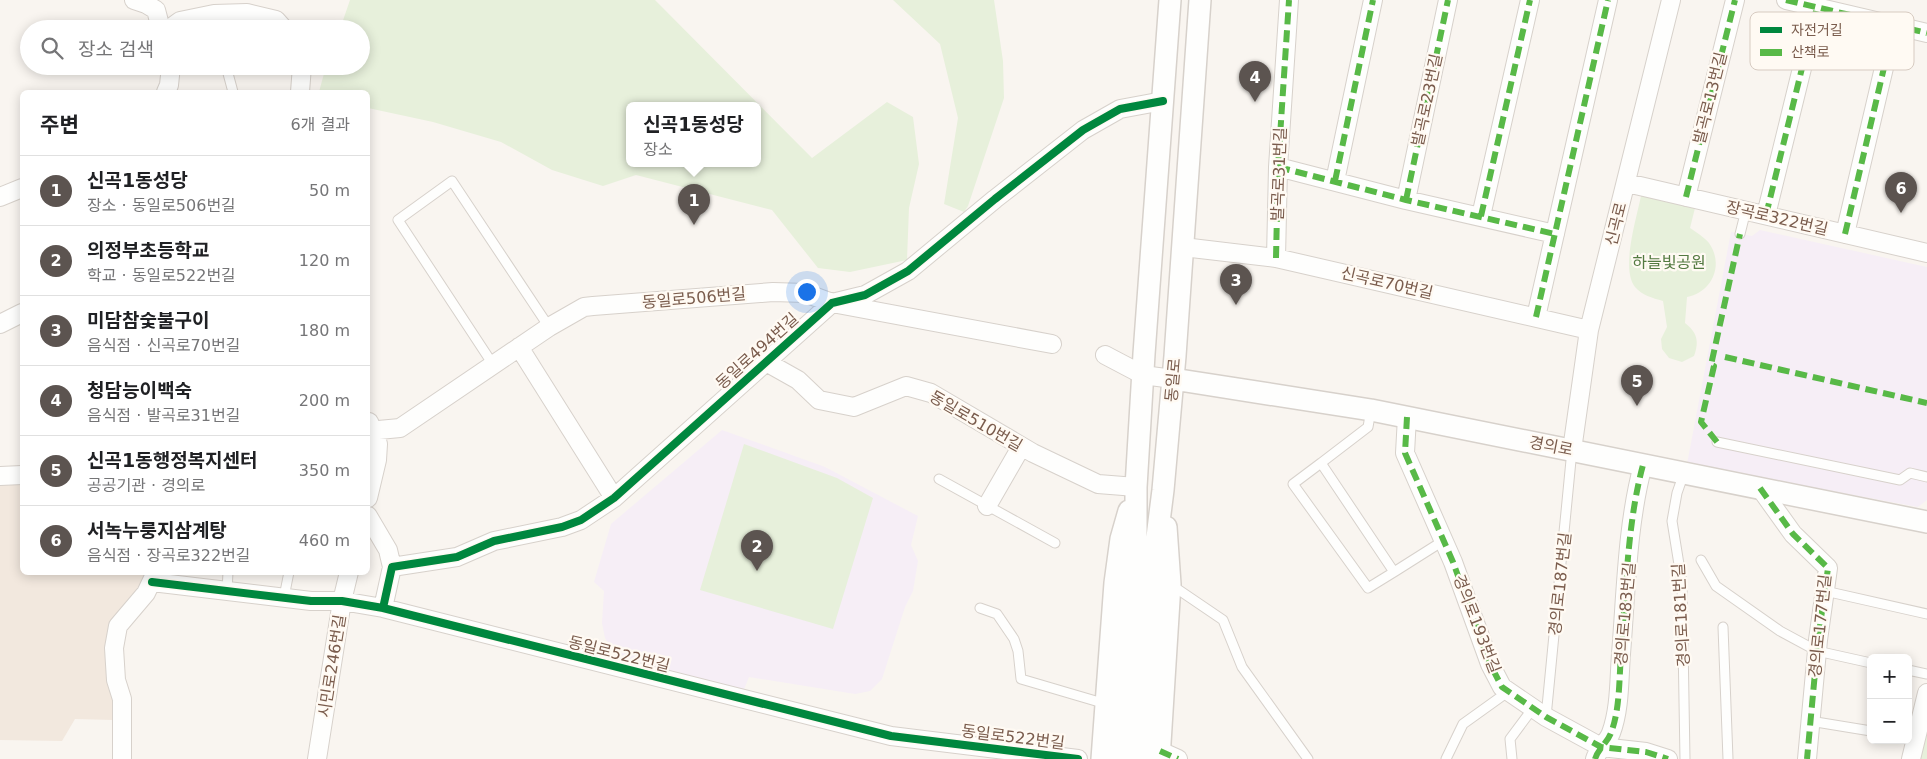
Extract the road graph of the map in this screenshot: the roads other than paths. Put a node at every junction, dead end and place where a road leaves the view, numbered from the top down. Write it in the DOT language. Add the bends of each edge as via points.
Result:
graph roads {
  1 [pos="134,0"];
  2 [pos="1170,0"];
  3 [pos="1200,0"];
  4 [pos="1289,0"];
  5 [pos="1373,0"];
  6 [pos="1448,0"];
  7 [pos="1530,0"];
  8 [pos="1608,0"];
  9 [pos="1671,0"];
  10 [pos="1735,0"];
  11 [pos="1786,0"];
  12 [pos="1817,7"];
  13 [pos="1816,12"];
  14 [pos="1838,12"];
  15 [pos="159,20"];
  16 [pos="185,20"];
  17 [pos="276,20"];
  18 [pos="1914,30"];
  19 [pos="1927,33"];
  20 [pos="1802,70"];
  21 [pos="1883,70"];
  22 [pos="170,75"];
  23 [pos="228,75"];
  24 [pos="301,75"];
  25 [pos="167,90"];
  26 [pos="232,90"];
  27 [pos="300,90"];
  28 [pos="1163,102"];
  29 [pos="1278,167"];
  30 [pos="1335,181"];
  31 [pos="1627,183"];
  32 [pos="20,189"];
  33 [pos="0,197"];
  34 [pos="1686,197"];
  35 [pos="1406,200"];
  36 [pos="1746,210"];
  37 [pos="1766,215"];
  38 [pos="1481,216"];
  39 [pos="1555,234"];
  40 [pos="1740,234"];
  41 [pos="1845,234"];
  42 [pos="1182,248"];
  43 [pos="1927,253"];
  44 [pos="1276,258"];
  45 [pos="832,303"];
  46 [pos="20,314"];
  47 [pos="1536,318"];
  48 [pos="0,324"];
  49 [pos="549,327"];
  50 [pos="1589,330"];
  51 [pos="1052,344"];
  52 [pos="519,347"];
  53 [pos="1106,356"];
  54 [pos="766,362"];
  55 [pos="494,366"];
  56 [pos="1143,375"];
  57 [pos="1173,379"];
  58 [pos="1371,410"];
  59 [pos="1407,417"];
  60 [pos="370,428"];
  61 [pos="370,430"];
  62 [pos="1717,442"];
  63 [pos="1021,447"];
  64 [pos="1572,450"];
  65 [pos="1321,463"];
  66 [pos="1643,465"];
  67 [pos="1684,473"];
  68 [pos="0,476"];
  69 [pos="20,476"];
  70 [pos="1927,477"];
  71 [pos="939,479"];
  72 [pos="1136,487"];
  73 [pos="1760,488"];
  74 [pos="370,490"];
  75 [pos="1163,490"];
  76 [pos="614,498"];
  77 [pos="987,506"];
  78 [pos="370,519"];
  79 [pos="1927,522"];
  80 [pos="1443,541"];
  81 [pos="1055,543"];
  82 [pos="1701,560"];
  83 [pos="392,567"];
  84 [pos="1394,572"];
  85 [pos="228,575"];
  86 [pos="288,575"];
  87 [pos="348,575"];
  88 [pos="154,577"];
  89 [pos="1170,584"];
  90 [pos="227,591"];
  91 [pos="1825,591"];
  92 [pos="284,597"];
  93 [pos="342,601"];
  94 [pos="383,608"];
  95 [pos="980,608"];
  96 [pos="1927,614"];
  97 [pos="1722,627"];
  98 [pos="1817,651"];
  99 [pos="1867,661"];
  100 [pos="1912,671"];
  101 [pos="1927,674"];
  102 [pos="1509,691"];
  103 [pos="1927,693"];
  104 [pos="1106,704"];
  105 [pos="1540,712"];
  106 [pos="1810,721"];
  107 [pos="1867,730"];
  108 [pos="1912,739"];
  109 [pos="1912,744"];
  110 [pos="1598,753"];
  111 [pos="1166,756"];
  112 [pos="122,759"];
  113 [pos="316,759"];
  114 [pos="1078,759"];
  115 [pos="1102,759"];
  116 [pos="1122,759"];
  117 [pos="1140,759"];
  118 [pos="1308,759"];
  119 [pos="1446,759"];
  120 [pos="1512,759"];
  121 [pos="1668,759"];
  122 [pos="1685,759"];
  123 [pos="1728,759"];
  124 [pos="1807,759"];
  125 [pos="1911,759"];
  1 -- 15 [label="street" via="156,10"];
  2 -- 28 [label="street, 동일로"];
  3 -- 42 [label="street, 동일로"];
  4 -- 29 [label="street, 발곡로31번길"];
  5 -- 30 [label="street"];
  6 -- 35 [label="street, 발곡로23번길"];
  7 -- 38 [label="street"];
  8 -- 39 [label="street"];
  9 -- 31 [label="street, 신곡로"];
  10 -- 34 [label="street, 발곡로13번길"];
  11 -- 12 [label="street"];
  12 -- 13 [label="street"];
  12 -- 14 [label="street"];
  16 -- 17 [label="street" via="214,14 247,13"];
  18 -- 19 [label="street"];
  20 -- 37 [label="street"];
  21 -- 41 [label="street"];
  22 -- 25 [label="street"];
  23 -- 26 [label="lane"];
  24 -- 27 [label="street"];
  28 -- 45 [label="street, 동일로494번길" via="1120,109 1082,130 908,271 865,295"];
  28 -- 56 [label="street, 동일로"];
  29 -- 30 [label="street"];
  29 -- 44 [label="street, 발곡로31번길"];
  30 -- 35 [label="street"];
  31 -- 34 [label="street, 장곡로322번길"];
  31 -- 50 [label="street, 신곡로"];
  32 -- 33 [label="street"];
  34 -- 36 [label="street, 장곡로322번길"];
  35 -- 38 [label="street"];
  36 -- 37 [label="street, 장곡로322번길"];
  36 -- 40 [label="lane"];
  37 -- 41 [label="street, 장곡로322번길"];
  38 -- 39 [label="street"];
  39 -- 47 [label="street"];
  41 -- 43 [label="street, 장곡로322번길"];
  42 -- 44 [label="street, 신곡로70번길"];
  42 -- 57 [label="street, 동일로"];
  44 -- 47 [label="street, 신곡로70번길"];
  45 -- 49 [label="street, 동일로506번길" via="805,293 758,292 584,308"];
  45 -- 51 [label="street, 동일로506번길"];
  45 -- 54 [label="street, 동일로494번길"];
  46 -- 48 [label="street"];
  47 -- 50 [label="street, 신곡로70번길"];
  49 -- 52 [label="street, 동일로506번길"];
  49 -- 55 [label="lane" via="452,181 398,220"];
  50 -- 64 [label="street, 신곡로"];
  52 -- 55 [label="street, 동일로506번길"];
  52 -- 76 [label="street"];
  53 -- 56 [label="street"];
  54 -- 63 [label="street, 동일로510번길" via="798,380 819,400 854,407 906,386 931,393"];
  54 -- 76 [label="street, 동일로494번길"];
  55 -- 60 [label="street, 동일로506번길" via="400,428"];
  56 -- 57 [label="street"];
  56 -- 72 [label="street, 동일로"];
  57 -- 58 [label="street, 경의로"];
  57 -- 75 [label="street, 동일로"];
  58 -- 59 [label="street, 경의로"];
  58 -- 65 [label="lane" via="1368,427"];
  59 -- 64 [label="street, 경의로"];
  59 -- 80 [label="street, 경의로193번길" via="1405,453"];
  61 -- 74 [label="street" via="378,444"];
  62 -- 70 [label="lane" via="1900,480 1910,473"];
  63 -- 72 [label="street, 동일로510번길" via="1098,484"];
  63 -- 77 [label="street"];
  64 -- 66 [label="street, 경의로"];
  64 -- 105 [label="lane, 경의로187번길"];
  65 -- 84 [label="lane"];
  65 -- 84 [label="lane" via="1293,484 1368,588"];
  66 -- 67 [label="street, 경의로"];
  66 -- 110 [label="street, 경의로183번길" via="1633,519 1618,702 1611,735"];
  67 -- 73 [label="street, 경의로"];
  67 -- 122 [label="lane, 경의로181번길" via="1672,521 1682,583"];
  68 -- 69 [label="street"];
  71 -- 77 [label="lane"];
  72 -- 104 [label="street" via="1121,539 1116,574"];
  72 -- 116 [label="street, 동일로" via="1136,560"];
  73 -- 79 [label="street, 경의로"];
  73 -- 91 [label="street, 경의로177번길" via="1793,534 1828,568"];
  75 -- 89 [label="street"];
  75 -- 117 [label="street, 동일로" via="1154,561"];
  76 -- 83 [label="street, 동일로494번길" via="580,520 562,527 494,541 457,557"];
  77 -- 81 [label="lane"];
  78 -- 83 [label="street" via="388,550"];
  80 -- 84 [label="lane"];
  80 -- 102 [label="street, 경의로193번길" via="1490,664 1502,687"];
  82 -- 98 [label="lane" via="1716,586 1780,631"];
  83 -- 94 [label="street"];
  85 -- 90 [label="lane"];
  86 -- 92 [label="lane"];
  87 -- 93 [label="street, 시민로246번길"];
  88 -- 90 [label="street, 동일로522번길"];
  88 -- 112 [label="street" via="146,593 118,626 114,648 116,680 122,699"];
  89 -- 111 [label="street"];
  89 -- 118 [label="lane" via="1223,620 1242,667"];
  90 -- 92 [label="street, 동일로522번길"];
  91 -- 96 [label="lane"];
  91 -- 98 [label="street, 경의로177번길"];
  92 -- 93 [label="street, 동일로522번길"];
  93 -- 94 [label="street, 동일로522번길"];
  93 -- 113 [label="street, 시민로246번길"];
  94 -- 114 [label="street, 동일로522번길" via="891,736"];
  95 -- 104 [label="lane" via="997,614 1014,639 1021,679"];
  97 -- 123 [label="lane"];
  98 -- 99 [label="lane"];
  98 -- 106 [label="street, 경의로177번길"];
  100 -- 101 [label="lane"];
  102 -- 105 [label="street, 경의로193번길"];
  102 -- 119 [label="lane" via="1463,724"];
  103 -- 108 [label="street"];
  104 -- 115 [label="street"];
  105 -- 110 [label="street, 경의로193번길"];
  105 -- 120 [label="lane" via="1510,739"];
  106 -- 107 [label="lane"];
  106 -- 124 [label="street, 경의로177번길"];
  109 -- 125 [label="street"];
  110 -- 121 [label="street, 경의로193번길" via="1646,752"];
}
